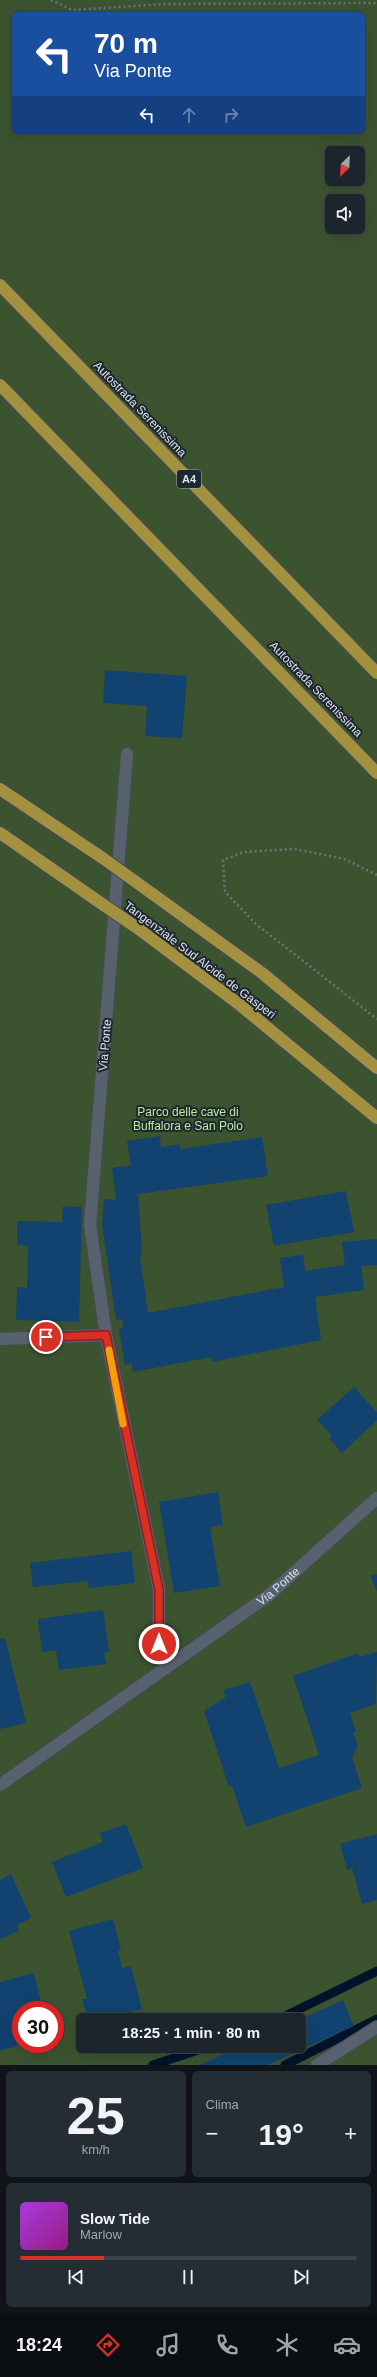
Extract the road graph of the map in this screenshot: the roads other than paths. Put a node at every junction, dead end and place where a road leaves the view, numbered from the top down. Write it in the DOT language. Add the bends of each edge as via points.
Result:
graph roads {
  1 [pos="0,285"];
  2 [pos="0,385"];
  3 [pos="377,673"];
  4 [pos="127,754"];
  5 [pos="377,773"];
  6 [pos="0,788"];
  7 [pos="0,833"];
  8 [pos="377,1068"];
  9 [pos="377,1118"];
  10 [pos="106,1335"];
  11 [pos="0,1339"];
  12 [pos="377,1498"];
  13 [pos="169,1664"];
  14 [pos="0,1785"];
  15 [pos="377,2028"];
  16 [pos="317,2065"];
  1 -- 3 [label="highway, Autostrada Serenissima / A4"];
  2 -- 5 [label="highway, Autostrada Serenissima"];
  4 -- 10 [label="street, Via Ponte" via="90,1225"];
  6 -- 8 [label="highway, Tangenziale Sud Alcide de Gasperi, bridge" via="262,973"];
  7 -- 9 [label="highway, Tangenziale Sud Alcide de Gasperi, bridge" via="136,927 240,1005"];
  10 -- 11 [label="street"];
  10 -- 13 [label="street, Via Ponte" via="159,1590 159,1644"];
  12 -- 13 [label="street, Via Ponte" via="269,1595"];
  13 -- 14 [label="street, Via Ponte"];
  15 -- 16 [label="street"];
}
